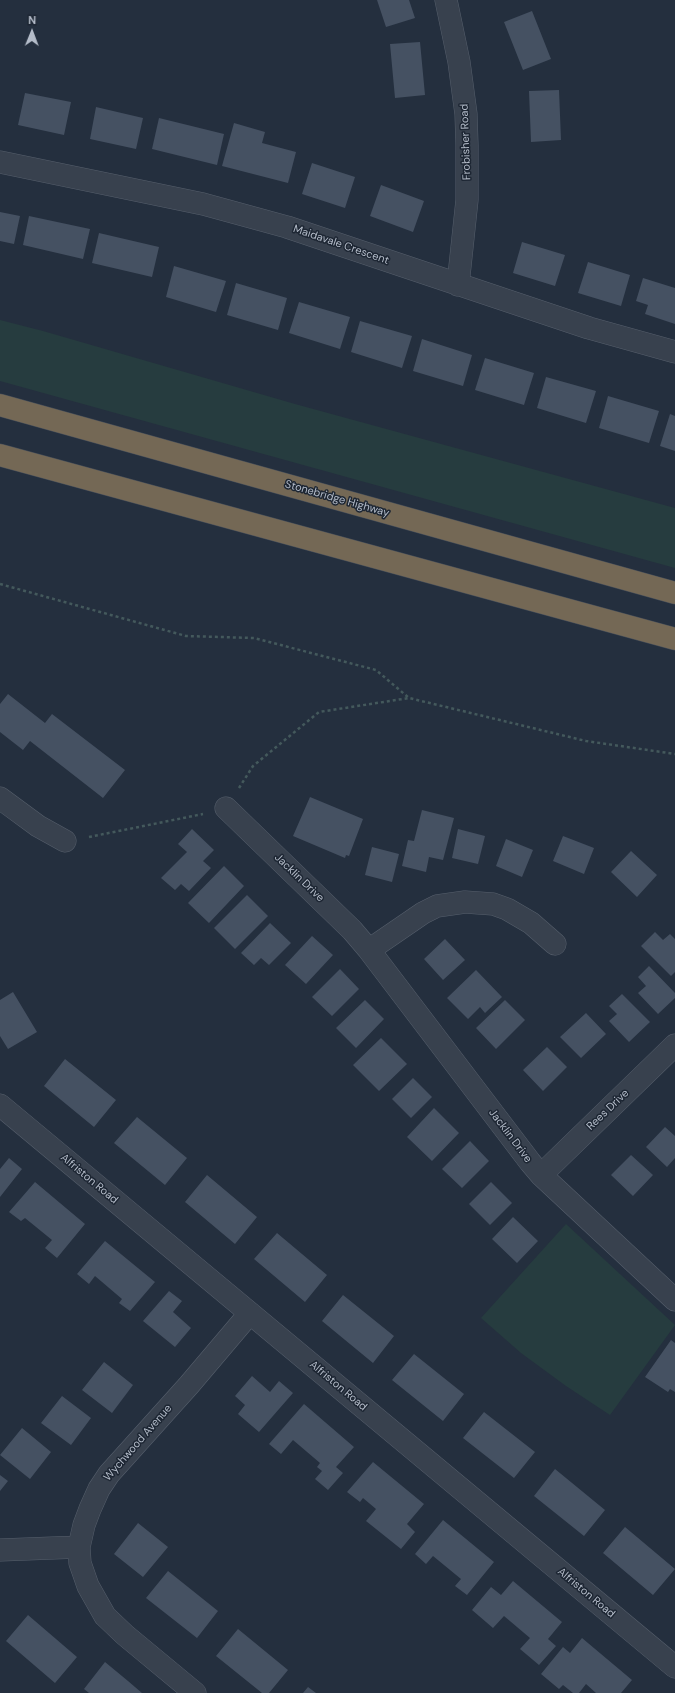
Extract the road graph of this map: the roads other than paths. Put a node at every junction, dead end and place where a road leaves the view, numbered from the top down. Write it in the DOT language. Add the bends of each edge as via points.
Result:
graph roads {
  1 [pos="446,0"];
  2 [pos="0,162"];
  3 [pos="458,285"];
  4 [pos="675,352"];
  5 [pos="0,405"];
  6 [pos="0,455"];
  7 [pos="675,593"];
  8 [pos="675,639"];
  9 [pos="0,798"];
  10 [pos="226,808"];
  11 [pos="65,841"];
  12 [pos="555,944"];
  13 [pos="369,950"];
  14 [pos="675,1045"];
  15 [pos="0,1105"];
  16 [pos="541,1175"];
  17 [pos="675,1300"];
  18 [pos="250,1313"];
  19 [pos="79,1547"];
  20 [pos="0,1550"];
  21 [pos="675,1667"];
  22 [pos="195,1693"];
  1 -- 3 [label="street, Frobisher Road" via="460,62 467,137 467,200"];
  2 -- 3 [label="street, Maidavale Crescent" via="203,204 287,227"];
  3 -- 4 [label="street, Maidavale Crescent" via="589,328"];
  5 -- 7 [label="highway, Stonebridge Highway"];
  6 -- 8 [label="highway"];
  9 -- 11 [label="street" via="38,826"];
  10 -- 13 [label="street, Jacklin Drive" via="352,930"];
  12 -- 13 [label="street" via="531,924 507,909 493,904 465,902 437,906 423,912"];
  13 -- 16 [label="street, Jacklin Drive"];
  14 -- 16 [label="street, Rees Drive"];
  15 -- 18 [label="street, Alfriston Road"];
  16 -- 17 [label="street, Jacklin Drive"];
  18 -- 19 [label="street, Wychwood Avenue" via="109,1474 90,1509"];
  18 -- 21 [label="street, Alfriston Road"];
  19 -- 20 [label="street"];
  19 -- 22 [label="street, Wychwood Avenue" via="80,1563 88,1586 105,1616"];
}
